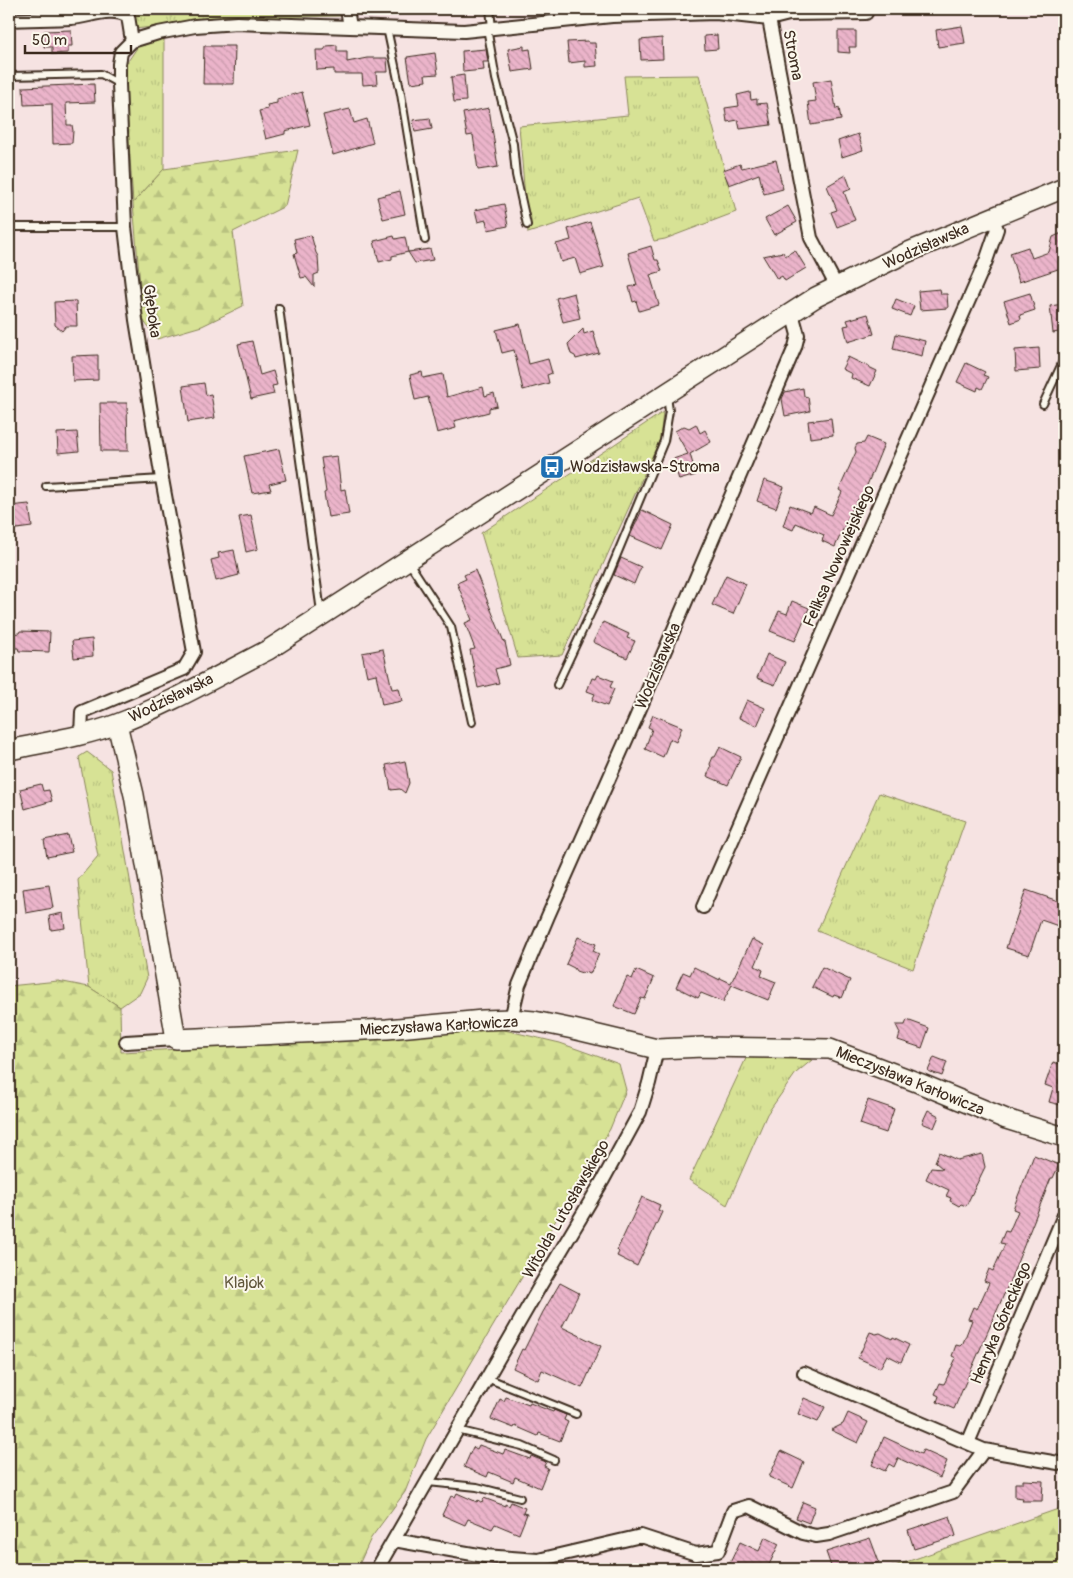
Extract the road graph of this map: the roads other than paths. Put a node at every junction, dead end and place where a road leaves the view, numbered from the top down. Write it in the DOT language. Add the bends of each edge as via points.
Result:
graph roads {
  1 [pos="347,9"];
  2 [pos="490,9"];
  3 [pos="866,11"];
  4 [pos="769,19"];
  5 [pos="9,20"];
  6 [pos="350,27"];
  7 [pos="387,28"];
  8 [pos="490,28"];
  9 [pos="132,41"];
  10 [pos="9,76"];
  11 [pos="119,84"];
  12 [pos="1064,188"];
  13 [pos="992,217"];
  14 [pos="527,226"];
  15 [pos="9,227"];
  16 [pos="125,227"];
  17 [pos="425,240"];
  18 [pos="836,287"];
  19 [pos="279,308"];
  20 [pos="792,313"];
  21 [pos="1064,359"];
  22 [pos="666,393"];
  23 [pos="1043,404"];
  24 [pos="162,479"];
  25 [pos="46,486"];
  26 [pos="407,560"];
  27 [pos="321,616"];
  28 [pos="557,685"];
  29 [pos="472,722"];
  30 [pos="117,724"];
  31 [pos="81,734"];
  32 [pos="9,750"];
  33 [pos="703,907"];
  34 [pos="511,1019"];
  35 [pos="176,1039"];
  36 [pos="126,1042"];
  37 [pos="657,1049"];
  38 [pos="1064,1137"];
  39 [pos="1064,1215"];
  40 [pos="804,1373"];
  41 [pos="487,1378"];
  42 [pos="576,1414"];
  43 [pos="457,1430"];
  44 [pos="968,1443"];
  45 [pos="984,1450"];
  46 [pos="554,1460"];
  47 [pos="1064,1464"];
  48 [pos="428,1482"];
  49 [pos="520,1498"];
  50 [pos="394,1540"];
  51 [pos="377,1569"];
  1 -- 6 [label="street"];
  2 -- 8 [label="lane"];
  3 -- 4 [label="street" via="789,14"];
  4 -- 8 [label="street, Stroma" via="716,14 612,16"];
  4 -- 18 [label="street, Stroma" via="811,238"];
  5 -- 9 [label="street" via="123,13 128,16"];
  6 -- 7 [label="street, Stroma"];
  6 -- 9 [label="street" via="238,23 194,26"];
  7 -- 8 [label="street, Stroma" via="464,31"];
  7 -- 17 [label="lane"];
  8 -- 14 [label="lane" via="496,79 513,144"];
  9 -- 11 [label="street, Głęboka" via="121,52"];
  10 -- 11 [label="lane" via="101,74"];
  11 -- 16 [label="street, Głęboka"];
  12 -- 13 [label="street, Wodzisławska"];
  13 -- 18 [label="street, Wodzisławska"];
  13 -- 33 [label="street, Feliksa Nowowiejskiego" via="997,229 986,261"];
  15 -- 16 [label="lane"];
  16 -- 24 [label="street, Głęboka" via="136,320"];
  18 -- 20 [label="street, Wodzisławska"];
  19 -- 27 [label="lane"];
  20 -- 22 [label="street, Wodzisławska"];
  20 -- 34 [label="street, Wodzisławska" via="798,334 795,347 540,935 519,985"];
  21 -- 23 [label="lane"];
  22 -- 26 [label="street, Wodzisławska"];
  22 -- 28 [label="lane" via="669,411 664,442 608,576"];
  24 -- 25 [label="lane"];
  24 -- 31 [label="street, Głęboka" via="194,652 184,669 82,712"];
  26 -- 27 [label="street, Wodzisławska"];
  26 -- 29 [label="lane" via="452,626"];
  27 -- 30 [label="street, Wodzisławska" via="268,650"];
  30 -- 31 [label="street, Wodzisławska"];
  30 -- 35 [label="street" via="134,794"];
  31 -- 32 [label="street, Wodzisławska"];
  34 -- 35 [label="street, Mieczysława Karłowicza" via="387,1029"];
  34 -- 37 [label="street, Mieczysława Karłowicza" via="573,1028"];
  35 -- 36 [label="street"];
  37 -- 38 [label="street, Mieczysława Karłowicza" via="830,1049 1006,1119"];
  37 -- 41 [label="street, Witolda Lutosławskiego" via="640,1112"];
  39 -- 44 [label="street, Henryka Góreckiego"];
  40 -- 44 [label="street"];
  41 -- 42 [label="lane"];
  41 -- 43 [label="street, Witolda Lutosławskiego"];
  43 -- 46 [label="lane" via="522,1446"];
  43 -- 48 [label="street, Witolda Lutosławskiego"];
  44 -- 45 [label="street"];
  45 -- 47 [label="street"];
  45 -- 50 [label="street" via="953,1492 829,1534 803,1533 749,1506 733,1511 718,1551 696,1554 642,1536 538,1560 484,1556"];
  48 -- 49 [label="lane" via="477,1487"];
  48 -- 50 [label="street, Witolda Lutosławskiego"];
  50 -- 51 [label="street, Witolda Lutosławskiego"];
}
